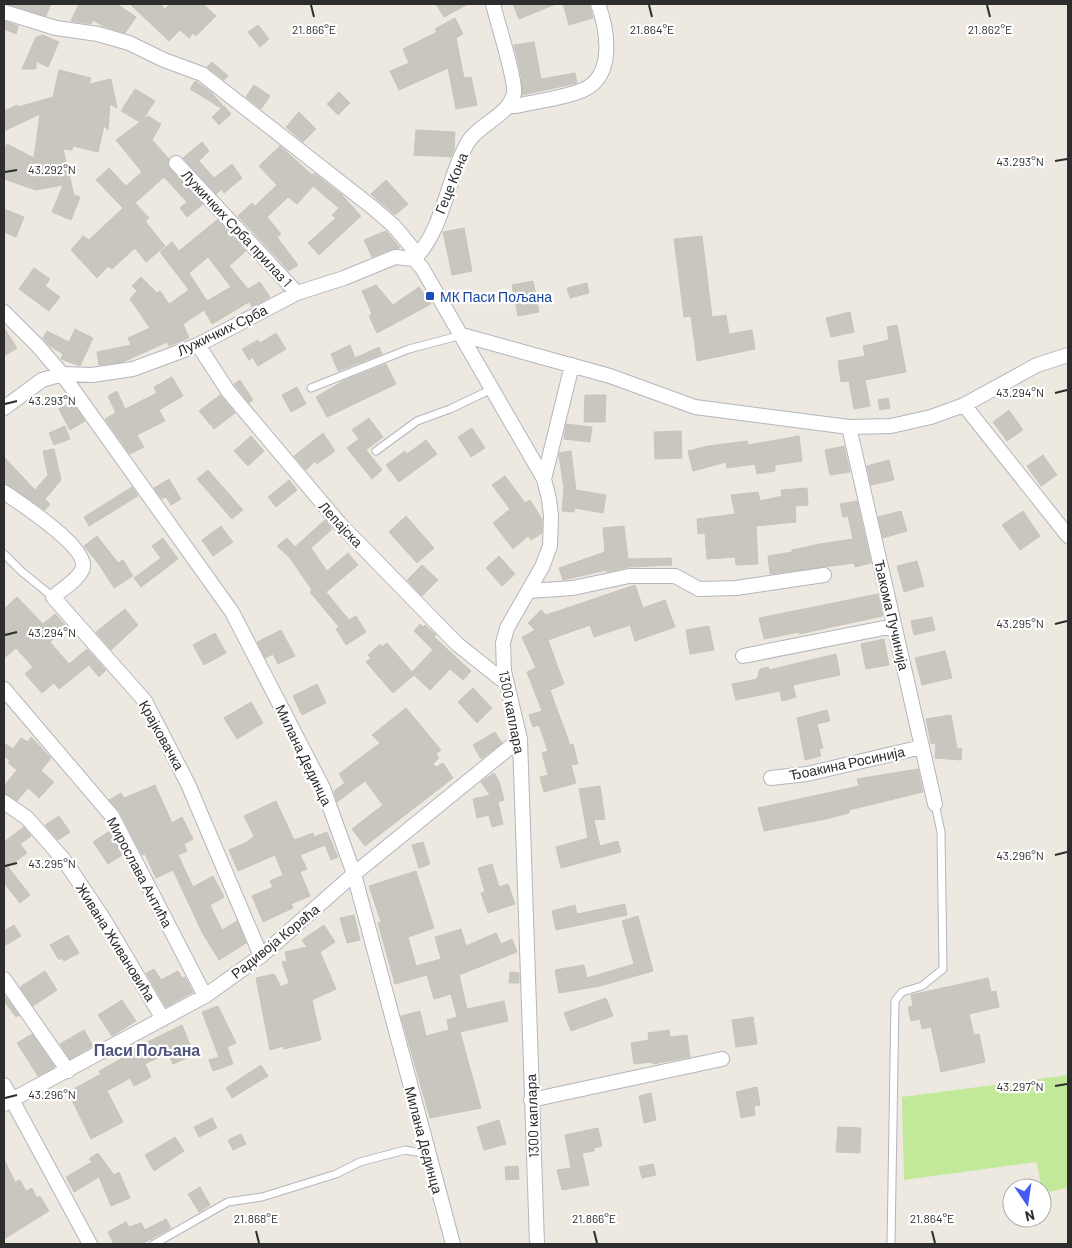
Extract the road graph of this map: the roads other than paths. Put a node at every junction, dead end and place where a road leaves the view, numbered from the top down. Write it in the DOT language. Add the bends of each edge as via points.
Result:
graph roads {
  1 [pos="493,4"];
  2 [pos="598,4"];
  3 [pos="4,12"];
  4 [pos="508,106"];
  5 [pos="176,163"];
  6 [pos="416,257"];
  7 [pos="297,293"];
  8 [pos="4,312"];
  9 [pos="462,335"];
  10 [pos="198,345"];
  11 [pos="1068,355"];
  12 [pos="572,365"];
  13 [pos="62,374"];
  14 [pos="311,388"];
  15 [pos="493,389"];
  16 [pos="964,405"];
  17 [pos="4,408"];
  18 [pos="849,427"];
  19 [pos="376,451"];
  20 [pos="544,479"];
  21 [pos="4,492"];
  22 [pos="1068,536"];
  23 [pos="4,554"];
  24 [pos="824,575"];
  25 [pos="529,591"];
  26 [pos="53,597"];
  27 [pos="894,626"];
  28 [pos="743,656"];
  29 [pos="506,683"];
  30 [pos="4,689"];
  31 [pos="520,739"];
  32 [pos="922,746"];
  33 [pos="771,778"];
  34 [pos="4,802"];
  35 [pos="935,804"];
  36 [pos="354,874"];
  37 [pos="261,956"];
  38 [pos="4,979"];
  39 [pos="205,996"];
  40 [pos="163,1019"];
  41 [pos="722,1059"];
  42 [pos="68,1071"];
  43 [pos="4,1084"];
  44 [pos="531,1100"];
  45 [pos="8,1102"];
  46 [pos="427,1154"];
  47 [pos="90,1244"];
  48 [pos="154,1244"];
  49 [pos="453,1244"];
  50 [pos="537,1244"];
  51 [pos="891,1244"];
  1 -- 4 [label="street" via="514,84 514,94"];
  2 -- 4 [label="street" via="603,16 607,55 600,75 590,87"];
  3 -- 6 [label="street, 1300 каплара" via="56,28 98,34 129,43 202,74 352,189 394,226"];
  4 -- 6 [label="street, Геце Кона" via="469,142 443,207"];
  5 -- 7 [label="street, Лужичких Срба прилаз 1"];
  6 -- 7 [label="street, Лужичких Срба" via="396,257"];
  6 -- 9 [label="street, 1300 каплара"];
  7 -- 10 [label="street, Лужичких Срба"];
  8 -- 13 [label="street, Милана Дединца"];
  9 -- 12 [label="street"];
  9 -- 14 [label="lane" via="409,349"];
  9 -- 15 [label="street, 1300 каплара"];
  10 -- 13 [label="street, Лужичких Срба" via="133,369 92,375"];
  10 -- 29 [label="street, Лепајска" via="234,399 339,524 457,644"];
  11 -- 16 [label="street" via="1036,365"];
  12 -- 18 [label="street" via="695,407"];
  12 -- 20 [label="street"];
  13 -- 17 [label="street, Лужичких Срба" via="42,380"];
  13 -- 36 [label="street, Милана Дединца" via="232,612 323,788"];
  15 -- 19 [label="lane" via="417,421"];
  15 -- 20 [label="street, 1300 каплара"];
  16 -- 18 [label="street" via="891,426"];
  16 -- 22 [label="street"];
  18 -- 27 [label="street, Ђакома Пучинија"];
  20 -- 25 [label="street, 1300 каплара" via="552,532 542,567"];
  21 -- 26 [label="street" via="47,522 80,556 81,572"];
  23 -- 26 [label="lane"];
  24 -- 25 [label="street" via="736,588 699,589 675,576 629,576 573,588"];
  25 -- 29 [label="street, 1300 каплара" via="504,635"];
  26 -- 37 [label="street, Крајковачка" via="145,701 188,784"];
  27 -- 28 [label="street"];
  27 -- 32 [label="street, Ђакома Пучинија"];
  29 -- 31 [label="street, 1300 каплара"];
  30 -- 39 [label="street, Мирослава Антића" via="112,816"];
  31 -- 36 [label="street, Радивоја Кораћа"];
  31 -- 44 [label="street, 1300 каплара"];
  32 -- 33 [label="street, Ђоакина Росинија" via="806,774"];
  32 -- 35 [label="street, Ђакома Пучинија"];
  34 -- 40 [label="street, Живана Живановића" via="27,818 64,860"];
  35 -- 51 [label="lane" via="940,832 943,969 922,986 902,992 896,1001"];
  36 -- 37 [label="street, Радивоја Кораћа"];
  36 -- 46 [label="street, Милана Дединца"];
  37 -- 39 [label="street, Радивоја Кораћа"];
  38 -- 42 [label="street"];
  39 -- 40 [label="street, Радивоја Кораћа"];
  40 -- 42 [label="street, Радивоја Кораћа"];
  41 -- 44 [label="street"];
  42 -- 45 [label="street, Радивоја Кораћа"];
  43 -- 45 [label="street"];
  44 -- 50 [label="street, 1300 каплара"];
  45 -- 47 [label="street"];
  46 -- 48 [label="lane" via="405,1150 360,1162 336,1174 262,1197 228,1202"];
  46 -- 49 [label="street, Милана Дединца"];
}
